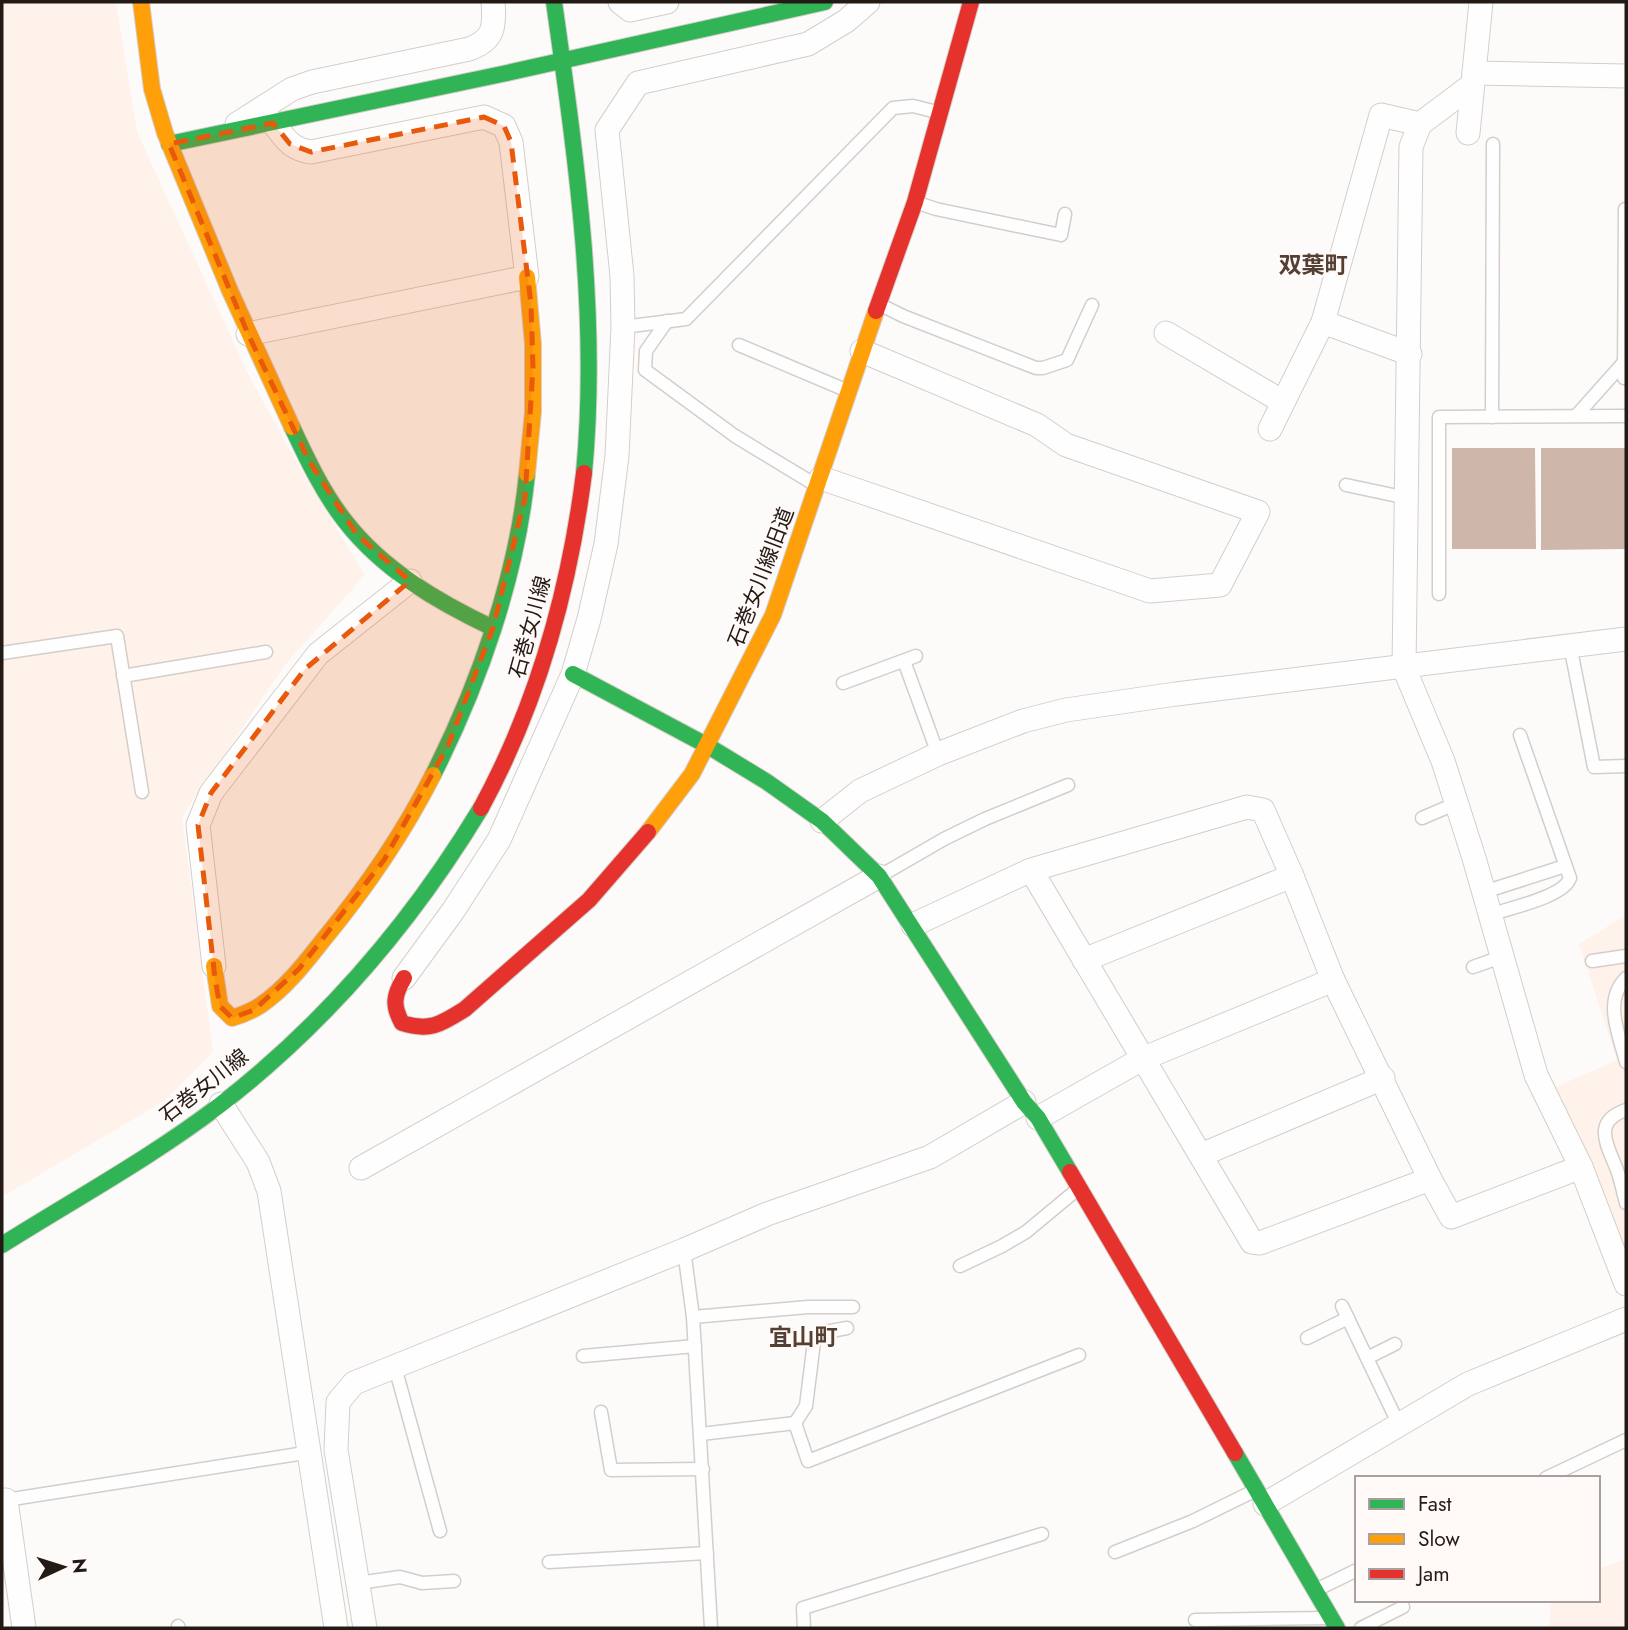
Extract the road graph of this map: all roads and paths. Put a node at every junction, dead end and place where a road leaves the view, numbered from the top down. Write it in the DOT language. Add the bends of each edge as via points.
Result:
graph roads {
  1 [pos="141,2"];
  2 [pos="493,2"];
  3 [pos="554,2"];
  4 [pos="620,2"];
  5 [pos="667,2"];
  6 [pos="719,2"];
  7 [pos="821,2"];
  8 [pos="868,2"];
  9 [pos="971,2"];
  10 [pos="1481,2"];
  11 [pos="722,25"];
  12 [pos="562,61"];
  13 [pos="1626,76"];
  14 [pos="1473,79"];
  15 [pos="941,113"];
  16 [pos="273,123"];
  17 [pos="1420,124"];
  18 [pos="223,133"];
  19 [pos="1468,133"];
  20 [pos="170,144"];
  21 [pos="1493,144"];
  22 [pos="915,202"];
  23 [pos="1625,209"];
  24 [pos="1065,214"];
  25 [pos="527,277"];
  26 [pos="878,304"];
  27 [pos="1092,305"];
  28 [pos="667,321"];
  29 [pos="1323,322"];
  30 [pos="623,327"];
  31 [pos="1166,333"];
  32 [pos="248,334"];
  33 [pos="739,345"];
  34 [pos="862,351"];
  35 [pos="1410,354"];
  36 [pos="1625,361"];
  37 [pos="1626,377"];
  38 [pos="849,391"];
  39 [pos="1283,402"];
  40 [pos="1576,416"];
  41 [pos="1626,416"];
  42 [pos="1492,417"];
  43 [pos="1270,429"];
  44 [pos="819,482"];
  45 [pos="1346,485"];
  46 [pos="1407,498"];
  47 [pos="410,581"];
  48 [pos="1439,594"];
  49 [pos="493,628"];
  50 [pos="1626,639"];
  51 [pos="1570,645"];
  52 [pos="267,652"];
  53 [pos="2,653"];
  54 [pos="1404,668"];
  55 [pos="573,674"];
  56 [pos="123,676"];
  57 [pos="844,683"];
  58 [pos="1520,735"];
  59 [pos="708,746"];
  60 [pos="938,754"];
  61 [pos="1626,766"];
  62 [pos="1068,785"];
  63 [pos="142,792"];
  64 [pos="1457,803"];
  65 [pos="1422,818"];
  66 [pos="822,821"];
  67 [pos="1565,866"];
  68 [pos="1031,870"];
  69 [pos="879,876"];
  70 [pos="1292,876"];
  71 [pos="1487,904"];
  72 [pos="913,925"];
  73 [pos="1626,956"];
  74 [pos="1501,957"];
  75 [pos="1084,960"];
  76 [pos="1592,961"];
  77 [pos="214,967"];
  78 [pos="1473,967"];
  79 [pos="404,978"];
  80 [pos="1626,978"];
  81 [pos="1333,980"];
  82 [pos="1142,1059"];
  83 [pos="1626,1062"];
  84 [pos="1383,1078"];
  85 [pos="221,1104"];
  86 [pos="1031,1110"];
  87 [pos="1626,1110"];
  88 [pos="1200,1155"];
  89 [pos="1580,1167"];
  90 [pos="361,1168"];
  91 [pos="1430,1179"];
  92 [pos="1079,1187"];
  93 [pos="1626,1203"];
  94 [pos="2,1245"];
  95 [pos="684,1250"];
  96 [pos="960,1266"];
  97 [pos="1626,1284"];
  98 [pos="853,1307"];
  99 [pos="693,1317"];
  100 [pos="1626,1319"];
  101 [pos="847,1328"];
  102 [pos="1307,1338"];
  103 [pos="1395,1344"];
  104 [pos="695,1346"];
  105 [pos="1079,1355"];
  106 [pos="583,1356"];
  107 [pos="1367,1358"];
  108 [pos="395,1367"];
  109 [pos="601,1412"];
  110 [pos="796,1423"];
  111 [pos="1399,1425"];
  112 [pos="701,1434"];
  113 [pos="1626,1440"];
  114 [pos="336,1450"];
  115 [pos="311,1452"];
  116 [pos="703,1469"];
  117 [pos="1550,1476"];
  118 [pos="1261,1497"];
  119 [pos="6,1500"];
  120 [pos="440,1531"];
  121 [pos="1042,1534"];
  122 [pos="1115,1552"];
  123 [pos="707,1553"];
  124 [pos="549,1562"];
  125 [pos="1355,1571"];
  126 [pos="454,1581"];
  127 [pos="358,1583"];
  128 [pos="1316,1590"];
  129 [pos="1403,1607"];
  130 [pos="1195,1620"];
  131 [pos="1334,1623"];
  132 [pos="24,1628"];
  133 [pos="336,1628"];
  134 [pos="365,1628"];
  135 [pos="711,1628"];
  136 [pos="804,1628"];
  137 [pos="1361,1628"];
  1 -- 20 [label="street" via="155,100"];
  2 -- 18 [label="street" via="495,24 483,44 312,82 292,89"];
  3 -- 12 [label="street, 石巻女川線"];
  4 -- 5 [label="street" via="630,10"];
  6 -- 11 [label="street"];
  7 -- 11 [label="street"];
  8 -- 30 [label="street" via="808,44 638,83 607,130"];
  9 -- 15 [label="street, 石巻女川線旧道"];
  10 -- 14 [label="street"];
  11 -- 12 [label="street"];
  12 -- 16 [label="street"];
  12 -- 85 [label="street, 石巻女川線" via="586,269 588,430 579,519 535,691 502,767 460,843 415,910 368,968"];
  13 -- 14 [label="street"];
  14 -- 17 [label="street"];
  14 -- 19 [label="street"];
  15 -- 22 [label="street, 石巻女川線旧道"];
  15 -- 28 [label="lane" via="914,106 893,108 686,319"];
  16 -- 18 [label="street"];
  16 -- 25 [label="street" via="290,144 311,152 484,117 504,126 511,142"];
  17 -- 29 [label="street" via="1381,115"];
  17 -- 35 [label="street" via="1411,147"];
  18 -- 20 [label="street"];
  20 -- 32 [label="street"];
  21 -- 42 [label="lane"];
  22 -- 24 [label="lane" via="1061,234"];
  22 -- 26 [label="street, 石巻女川線旧道"];
  23 -- 36 [label="lane"];
  25 -- 32 [label="street"];
  25 -- 49 [label="street" via="533,355 531,445 525,498"];
  26 -- 27 [label="lane" via="1036,368 1067,360"];
  26 -- 34 [label="street, 石巻女川線旧道"];
  28 -- 30 [label="lane"];
  28 -- 44 [label="lane" via="646,351 645,370 735,436"];
  29 -- 35 [label="street"];
  29 -- 39 [label="street"];
  30 -- 55 [label="street" via="617,456 606,544"];
  31 -- 39 [label="street"];
  32 -- 47 [label="street" via="331,500 357,536"];
  33 -- 38 [label="lane"];
  34 -- 38 [label="street, 石巻女川線旧道"];
  34 -- 44 [label="street" via="1037,425 1066,445 1258,512 1220,585 1150,591"];
  35 -- 46 [label="street"];
  36 -- 37 [label="lane"];
  36 -- 40 [label="lane"];
  38 -- 44 [label="street, 石巻女川線旧道"];
  39 -- 43 [label="street"];
  40 -- 41 [label="lane"];
  40 -- 42 [label="lane"];
  42 -- 48 [label="lane" via="1439,417"];
  44 -- 59 [label="street, 石巻女川線旧道" via="774,615"];
  45 -- 46 [label="lane"];
  46 -- 54 [label="street"];
  47 -- 49 [label="street"];
  47 -- 77 [label="street" via="318,654 211,793 198,825"];
  49 -- 77 [label="street" via="448,746 417,807 384,860 299,969 254,1010 232,1018 220,1006"];
  50 -- 51 [label="street"];
  51 -- 54 [label="street"];
  51 -- 61 [label="lane" via="1594,767"];
  52 -- 56 [label="lane"];
  53 -- 56 [label="lane" via="117,636"];
  54 -- 60 [label="street" via="1066,710 1023,720"];
  54 -- 64 [label="street"];
  55 -- 59 [label="street"];
  55 -- 79 [label="street" via="499,840"];
  56 -- 63 [label="lane"];
  57 -- 60 [label="lane" via="910,659"];
  58 -- 67 [label="lane"];
  59 -- 66 [label="street"];
  59 -- 79 [label="street, 石巻女川線旧道" via="671,802 589,900 465,1009 429,1028 402,1023 394,1009 394,995"];
  60 -- 66 [label="street" via="860,791"];
  62 -- 69 [label="lane" via="985,819"];
  64 -- 65 [label="lane"];
  64 -- 71 [label="street"];
  66 -- 69 [label="street"];
  67 -- 71 [label="lane"];
  67 -- 71 [label="lane" via="1568,886 1557,893"];
  68 -- 70 [label="street" via="1247,807 1263,810"];
  68 -- 72 [label="street"];
  68 -- 75 [label="street"];
  69 -- 72 [label="street"];
  69 -- 90 [label="street"];
  70 -- 75 [label="street"];
  70 -- 81 [label="street"];
  71 -- 74 [label="street"];
  72 -- 86 [label="street"];
  73 -- 76 [label="lane"];
  74 -- 78 [label="lane"];
  74 -- 89 [label="street" via="1536,1075"];
  75 -- 82 [label="street"];
  80 -- 83 [label="lane" via="1614,995 1614,1018"];
  81 -- 82 [label="street"];
  81 -- 84 [label="street"];
  82 -- 86 [label="street"];
  82 -- 88 [label="street"];
  84 -- 88 [label="street"];
  84 -- 91 [label="street"];
  85 -- 94 [label="street, 石巻女川線"];
  85 -- 115 [label="street" via="258,1163 269,1191"];
  86 -- 92 [label="street"];
  86 -- 95 [label="street" via="930,1157 766,1214"];
  87 -- 93 [label="lane" via="1610,1120 1603,1132"];
  88 -- 91 [label="street" via="1252,1242 1260,1243"];
  89 -- 91 [label="street" via="1451,1217"];
  89 -- 97 [label="street"];
  92 -- 96 [label="lane" via="1026,1232"];
  92 -- 118 [label="street"];
  95 -- 99 [label="lane"];
  95 -- 108 [label="street"];
  98 -- 99 [label="lane"];
  99 -- 104 [label="lane"];
  100 -- 111 [label="street" via="1468,1384"];
  101 -- 110 [label="lane" via="825,1332 814,1342 806,1406"];
  102 -- 107 [label="lane" via="1345,1312"];
  103 -- 107 [label="lane"];
  104 -- 106 [label="lane"];
  104 -- 112 [label="lane"];
  105 -- 110 [label="lane" via="808,1461"];
  107 -- 111 [label="lane"];
  108 -- 114 [label="street" via="354,1383 338,1402"];
  108 -- 120 [label="lane"];
  109 -- 116 [label="lane" via="611,1471"];
  110 -- 112 [label="lane"];
  111 -- 118 [label="street"];
  112 -- 116 [label="lane"];
  113 -- 117 [label="lane"];
  114 -- 115 [label="street"];
  114 -- 127 [label="street"];
  115 -- 119 [label="lane"];
  115 -- 133 [label="street"];
  116 -- 123 [label="lane"];
  118 -- 122 [label="lane"];
  118 -- 128 [label="street"];
  119 -- 132 [label="street"];
  121 -- 136 [label="lane" via="803,1608"];
  123 -- 124 [label="lane"];
  123 -- 135 [label="lane"];
  125 -- 128 [label="lane"];
  126 -- 127 [label="lane" via="422,1583 400,1577"];
  127 -- 134 [label="street"];
  128 -- 131 [label="street"];
  129 -- 137 [label="lane"];
  130 -- 131 [label="lane"];
}
